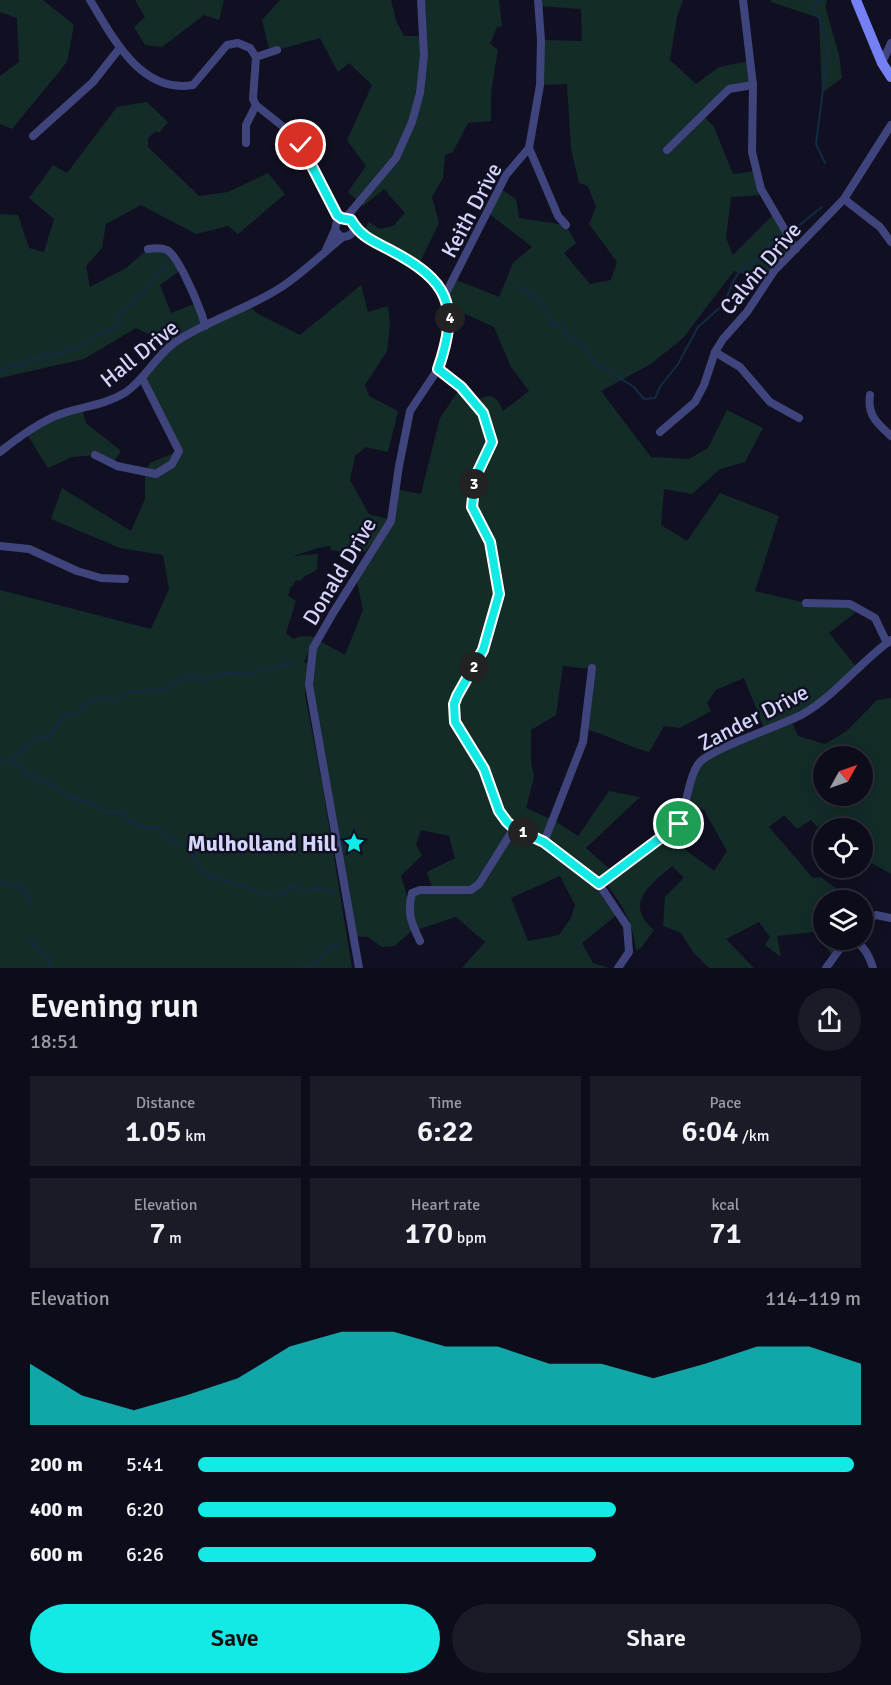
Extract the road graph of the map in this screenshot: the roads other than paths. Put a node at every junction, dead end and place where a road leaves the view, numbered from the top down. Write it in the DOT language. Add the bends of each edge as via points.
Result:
graph roads {
  1 [pos="90,0"];
  2 [pos="421,0"];
  3 [pos="538,0"];
  4 [pos="743,0"];
  5 [pos="856,0"];
  6 [pos="891,43"];
  7 [pos="119,49"];
  8 [pos="277,50"];
  9 [pos="256,57"];
  10 [pos="882,63"];
  11 [pos="891,77"];
  12 [pos="753,85"];
  13 [pos="256,105"];
  14 [pos="891,126"];
  15 [pos="33,136"];
  16 [pos="246,142"];
  17 [pos="529,148"];
  18 [pos="667,150"];
  19 [pos="844,199"];
  20 [pos="345,218"];
  21 [pos="566,225"];
  22 [pos="354,228"];
  23 [pos="335,230"];
  24 [pos="346,237"];
  25 [pos="370,240"];
  26 [pos="891,242"];
  27 [pos="148,249"];
  28 [pos="796,249"];
  29 [pos="326,251"];
  30 [pos="446,296"];
  31 [pos="205,326"];
  32 [pos="715,352"];
  33 [pos="438,369"];
  34 [pos="142,378"];
  35 [pos="870,395"];
  36 [pos="799,418"];
  37 [pos="660,432"];
  38 [pos="891,436"];
  39 [pos="0,452"];
  40 [pos="95,455"];
  41 [pos="0,546"];
  42 [pos="125,579"];
  43 [pos="806,603"];
  44 [pos="889,642"];
  45 [pos="592,668"];
  46 [pos="514,828"];
  47 [pos="544,842"];
  48 [pos="599,884"];
  49 [pos="873,916"];
  50 [pos="891,918"];
  51 [pos="420,941"];
  52 [pos="840,950"];
  53 [pos="864,950"];
  54 [pos="359,968"];
  55 [pos="618,968"];
  56 [pos="826,968"];
  57 [pos="873,968"];
  1 -- 7 [label="street"];
  2 -- 20 [label="street" via="424,56 412,122 396,158"];
  3 -- 17 [label="street, Keith Drive" via="540,85"];
  4 -- 12 [label="street"];
  5 -- 10 [label="street"];
  6 -- 10 [label="street"];
  7 -- 9 [label="street" via="144,72 166,85 182,87 193,85 227,45 250,48"];
  7 -- 15 [label="street" via="93,82"];
  8 -- 9 [label="street"];
  9 -- 13 [label="street"];
  10 -- 11 [label="street"];
  12 -- 18 [label="street" via="729,90"];
  12 -- 28 [label="street" via="753,152 761,189"];
  13 -- 16 [label="street" via="246,125"];
  13 -- 20 [label="street" via="300,143 337,215"];
  14 -- 19 [label="street, Calvin Drive"];
  17 -- 21 [label="street" via="558,216"];
  17 -- 30 [label="street, Keith Drive" via="506,175"];
  19 -- 26 [label="street"];
  19 -- 28 [label="street, Calvin Drive"];
  20 -- 22 [label="street" via="353,222"];
  20 -- 23 [label="street" via="335,224"];
  22 -- 24 [label="street"];
  22 -- 25 [label="street"];
  23 -- 24 [label="street"];
  23 -- 29 [label="street, Hall Drive"];
  24 -- 25 [label="street"];
  24 -- 29 [label="street, Hall Drive"];
  25 -- 30 [label="street" via="421,267"];
  27 -- 31 [label="street" via="169,251 188,281"];
  28 -- 32 [label="street, Calvin Drive" via="774,271"];
  29 -- 31 [label="street, Hall Drive" via="283,286"];
  30 -- 33 [label="street, Donald Drive" via="450,318"];
  31 -- 34 [label="street, Hall Drive" via="171,345"];
  32 -- 36 [label="street" via="740,367 770,402"];
  32 -- 37 [label="street, Calvin Drive" via="700,394"];
  33 -- 46 [label="street" via="461,387 483,413 492,442 475,478 472,507 490,542 499,594 483,650 460,688 454,712 460,732 484,769 499,811"];
  33 -- 54 [label="street, Donald Drive" via="410,411 391,521 314,648 309,684"];
  34 -- 39 [label="street, Hall Drive" via="106,403 54,417"];
  34 -- 40 [label="street" via="179,451 172,464 156,474 117,466"];
  35 -- 38 [label="street" via="868,407 873,417"];
  41 -- 42 [label="street" via="29,549 101,578"];
  43 -- 44 [label="street" via="850,604 875,618"];
  44 -- 48 [label="street, Zander Drive" via="821,702 700,762 679,824"];
  45 -- 47 [label="street" via="583,742"];
  46 -- 47 [label="street"];
  46 -- 51 [label="street" via="479,884 471,890 412,893 410,919"];
  47 -- 48 [label="street"];
  48 -- 55 [label="street" via="627,926 629,952"];
  49 -- 50 [label="street"];
  52 -- 56 [label="street"];
  53 -- 57 [label="street"];
}
